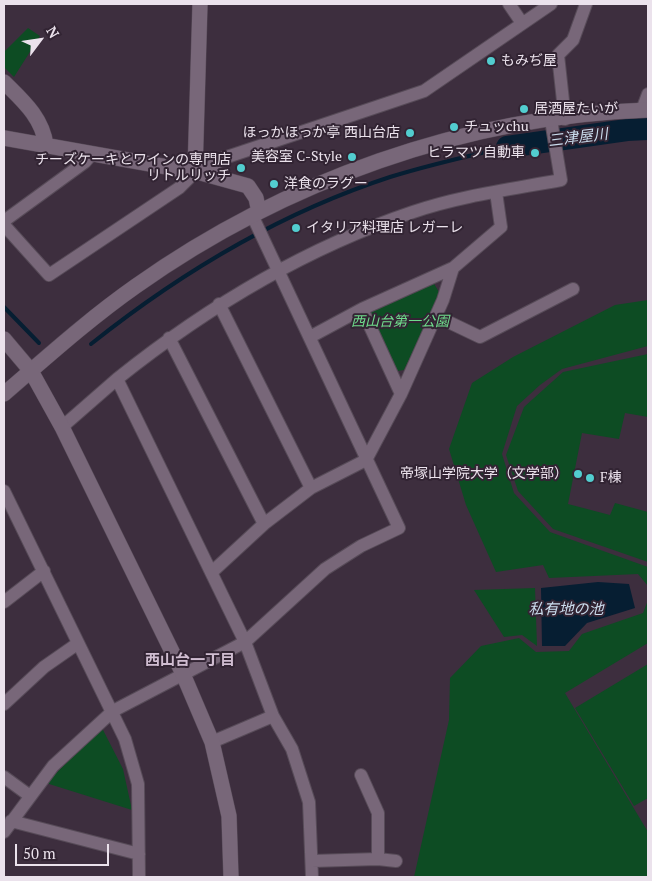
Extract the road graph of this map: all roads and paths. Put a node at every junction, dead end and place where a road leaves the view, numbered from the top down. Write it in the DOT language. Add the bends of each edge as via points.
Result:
graph roads {
  1 [pos="200,4"];
  2 [pos="509,4"];
  3 [pos="551,4"];
  4 [pos="586,4"];
  5 [pos="522,23"];
  6 [pos="4,82"];
  7 [pos="648,94"];
  8 [pos="645,110"];
  9 [pos="556,123"];
  10 [pos="4,138"];
  11 [pos="46,145"];
  12 [pos="91,155"];
  13 [pos="198,173"];
  14 [pos="496,192"];
  15 [pos="4,221"];
  16 [pos="258,223"];
  17 [pos="4,225"];
  18 [pos="453,268"];
  19 [pos="278,270"];
  20 [pos="573,289"];
  21 [pos="219,304"];
  22 [pos="362,309"];
  23 [pos="436,316"];
  24 [pos="310,337"];
  25 [pos="169,338"];
  26 [pos="4,339"];
  27 [pos="31,371"];
  28 [pos="117,379"];
  29 [pos="4,394"];
  30 [pos="401,394"];
  31 [pos="62,427"];
  32 [pos="366,460"];
  33 [pos="311,488"];
  34 [pos="6,499"];
  35 [pos="264,524"];
  36 [pos="44,571"];
  37 [pos="213,571"];
  38 [pos="4,602"];
  39 [pos="245,642"];
  40 [pos="77,644"];
  41 [pos="182,674"];
  42 [pos="4,704"];
  43 [pos="114,711"];
  44 [pos="273,716"];
  45 [pos="212,742"];
  46 [pos="361,775"];
  47 [pos="4,777"];
  48 [pos="30,796"];
  49 [pos="8,826"];
  50 [pos="139,854"];
  51 [pos="378,858"];
  52 [pos="312,861"];
  53 [pos="396,861"];
  54 [pos="139,877"];
  55 [pos="231,877"];
  56 [pos="312,877"];
  1 -- 13 [label="street"];
  2 -- 5 [label="street"];
  3 -- 5 [label="street"];
  4 -- 9 [label="street" via="573,40 558,55"];
  5 -- 13 [label="street" via="424,91 224,158"];
  6 -- 11 [label="street" via="39,118"];
  7 -- 8 [label="street"];
  8 -- 9 [label="street"];
  9 -- 14 [label="street" via="561,180"];
  9 -- 16 [label="street" via="474,134 406,152 321,183"];
  10 -- 11 [label="street"];
  11 -- 12 [label="street"];
  12 -- 13 [label="street"];
  12 -- 15 [label="street"];
  13 -- 16 [label="street" via="248,186 256,198"];
  13 -- 17 [label="street" via="49,275"];
  14 -- 18 [label="street" via="501,227"];
  14 -- 19 [label="street" via="414,211 338,241"];
  16 -- 19 [label="street"];
  16 -- 27 [label="street" via="190,250 135,286"];
  18 -- 22 [label="street"];
  18 -- 23 [label="street"];
  19 -- 21 [label="street"];
  19 -- 24 [label="street"];
  20 -- 23 [label="street" via="480,337"];
  21 -- 25 [label="street"];
  21 -- 33 [label="street"];
  22 -- 24 [label="street"];
  22 -- 30 [label="street"];
  23 -- 30 [label="street"];
  24 -- 32 [label="street"];
  25 -- 28 [label="street"];
  25 -- 35 [label="street"];
  26 -- 27 [label="street"];
  27 -- 29 [label="street"];
  27 -- 31 [label="street"];
  28 -- 31 [label="street"];
  28 -- 37 [label="street"];
  30 -- 32 [label="street"];
  31 -- 41 [label="street"];
  32 -- 33 [label="street"];
  32 -- 39 [label="street" via="399,528 361,546 325,569"];
  33 -- 35 [label="street"];
  34 -- 36 [label="street"];
  35 -- 37 [label="street"];
  36 -- 38 [label="street"];
  36 -- 40 [label="street"];
  37 -- 39 [label="street"];
  39 -- 41 [label="street"];
  39 -- 44 [label="street"];
  40 -- 42 [label="street" via="44,667"];
  40 -- 43 [label="street"];
  41 -- 43 [label="street"];
  41 -- 45 [label="street"];
  43 -- 48 [label="street" via="53,766"];
  43 -- 50 [label="street" via="138,784"];
  44 -- 45 [label="street"];
  44 -- 52 [label="street" via="292,749 310,802"];
  45 -- 55 [label="street" via="229,816"];
  46 -- 51 [label="street" via="378,813"];
  47 -- 48 [label="street"];
  48 -- 49 [label="street"];
  49 -- 50 [label="street"];
  50 -- 54 [label="street"];
  51 -- 52 [label="street"];
  51 -- 53 [label="street"];
  52 -- 56 [label="street"];
}
